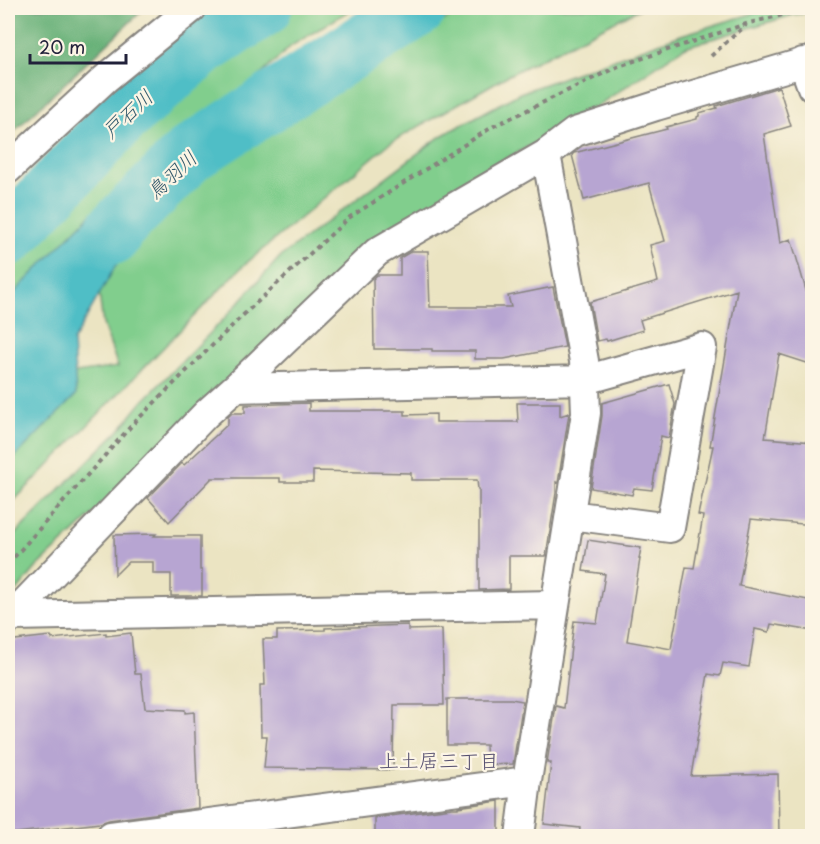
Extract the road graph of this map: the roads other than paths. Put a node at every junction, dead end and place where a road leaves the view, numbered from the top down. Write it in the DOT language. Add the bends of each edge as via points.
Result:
graph roads {
  1 [pos="192,8"];
  2 [pos="810,70"];
  3 [pos="546,154"];
  4 [pos="8,169"];
  5 [pos="585,380"];
  6 [pos="235,388"];
  7 [pos="570,515"];
  8 [pos="555,605"];
  9 [pos="10,618"];
  10 [pos="527,781"];
  11 [pos="111,837"];
  12 [pos="520,837"];
  1 -- 4 [label="street" via="105,79"];
  2 -- 3 [label="street" via="575,132"];
  3 -- 5 [label="street"];
  3 -- 6 [label="street" via="377,252"];
  5 -- 6 [label="street"];
  5 -- 7 [label="street" via="586,413"];
  5 -- 7 [label="street" via="702,346 670,528"];
  6 -- 9 [label="street"];
  7 -- 8 [label="street"];
  8 -- 9 [label="street"];
  8 -- 10 [label="street"];
  10 -- 11 [label="street"];
  10 -- 12 [label="street"];
}
